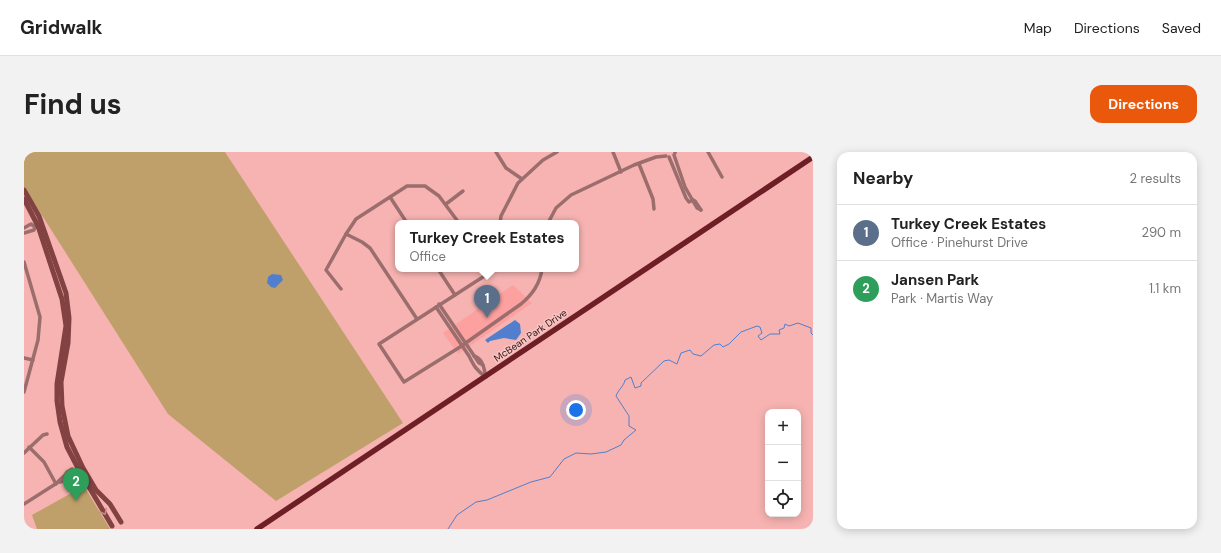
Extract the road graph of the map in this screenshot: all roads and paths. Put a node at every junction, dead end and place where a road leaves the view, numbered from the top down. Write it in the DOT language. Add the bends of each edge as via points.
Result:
graph roads {
  1 [pos="496,152"];
  2 [pos="558,152"];
  3 [pos="613,152"];
  4 [pos="664,152"];
  5 [pos="708,152"];
  6 [pos="675,153"];
  7 [pos="550,154"];
  8 [pos="813,156"];
  9 [pos="656,157"];
  10 [pos="668,157"];
  11 [pos="639,164"];
  12 [pos="621,172"];
  13 [pos="722,177"];
  14 [pos="522,179"];
  15 [pos="24,190"];
  16 [pos="463,191"];
  17 [pos="390,197"];
  18 [pos="24,199"];
  19 [pos="691,201"];
  20 [pos="446,204"];
  21 [pos="654,209"];
  22 [pos="701,210"];
  23 [pos="405,220"];
  24 [pos="457,220"];
  25 [pos="500,220"];
  26 [pos="550,220"];
  27 [pos="38,226"];
  28 [pos="24,228"];
  29 [pos="24,232"];
  30 [pos="346,234"];
  31 [pos="24,262"];
  32 [pos="440,272"];
  33 [pos="488,272"];
  34 [pos="541,272"];
  35 [pos="341,289"];
  36 [pos="455,295"];
  37 [pos="438,306"];
  38 [pos="417,319"];
  39 [pos="464,344"];
  40 [pos="474,356"];
  41 [pos="24,358"];
  42 [pos="470,359"];
  43 [pos="33,360"];
  44 [pos="486,377"];
  45 [pos="24,392"];
  46 [pos="48,434"];
  47 [pos="29,447"];
  48 [pos="24,453"];
  49 [pos="79,470"];
  50 [pos="66,477"];
  51 [pos="57,483"];
  52 [pos="24,504"];
  53 [pos="121,522"];
  54 [pos="112,526"];
  55 [pos="257,529"];
  1 -- 14 [label="street" via="506,168"];
  2 -- 7 [label="street"];
  3 -- 12 [label="street"];
  4 -- 9 [label="street"];
  4 -- 10 [label="street"];
  5 -- 13 [label="street"];
  6 -- 10 [label="street"];
  6 -- 19 [label="street"];
  7 -- 14 [label="street"];
  8 -- 44 [label="main road, McBean Park Drive"];
  9 -- 10 [label="street"];
  9 -- 11 [label="street"];
  10 -- 19 [label="street" via="686,198"];
  11 -- 12 [label="street"];
  11 -- 21 [label="street" via="653,199"];
  12 -- 26 [label="street" via="576,192 556,208"];
  14 -- 25 [label="street" via="518,182"];
  15 -- 27 [label="main road" via="34,206"];
  16 -- 20 [label="street"];
  17 -- 20 [label="street" via="407,186 424,186"];
  17 -- 23 [label="street"];
  17 -- 30 [label="street" via="356,219"];
  18 -- 27 [label="main road"];
  19 -- 22 [label="street" via="697,203"];
  20 -- 24 [label="street"];
  27 -- 28 [label="street" via="31,224"];
  27 -- 29 [label="street" via="34,230"];
  27 -- 49 [label="main road" via="62,299 66,326 57,384 57,401 67,447"];
  30 -- 35 [label="street" via="326,270"];
  30 -- 38 [label="street" via="370,248"];
  31 -- 43 [label="street" via="40,317"];
  32 -- 36 [label="street"];
  33 -- 36 [label="street"];
  34 -- 39 [label="street" via="537,286 526,300"];
  36 -- 37 [label="street"];
  37 -- 38 [label="street"];
  37 -- 39 [label="street"];
  38 -- 39 [label="street" via="379,344 404,382"];
  39 -- 40 [label="street"];
  39 -- 42 [label="street"];
  40 -- 42 [label="street"];
  40 -- 44 [label="street" via="479,358"];
  41 -- 43 [label="street"];
  42 -- 44 [label="street" via="477,370"];
  43 -- 45 [label="street"];
  44 -- 55 [label="main road, McBean Park Drive"];
  46 -- 47 [label="street"];
  47 -- 48 [label="street"];
  47 -- 51 [label="street" via="44,462"];
  49 -- 50 [label="street" via="75,476"];
  49 -- 50 [label="street" via="72,469 67,472"];
  49 -- 53 [label="main road" via="110,504"];
  49 -- 54 [label="main road, one-way"];
  50 -- 51 [label="street"];
  51 -- 52 [label="street"];
}
